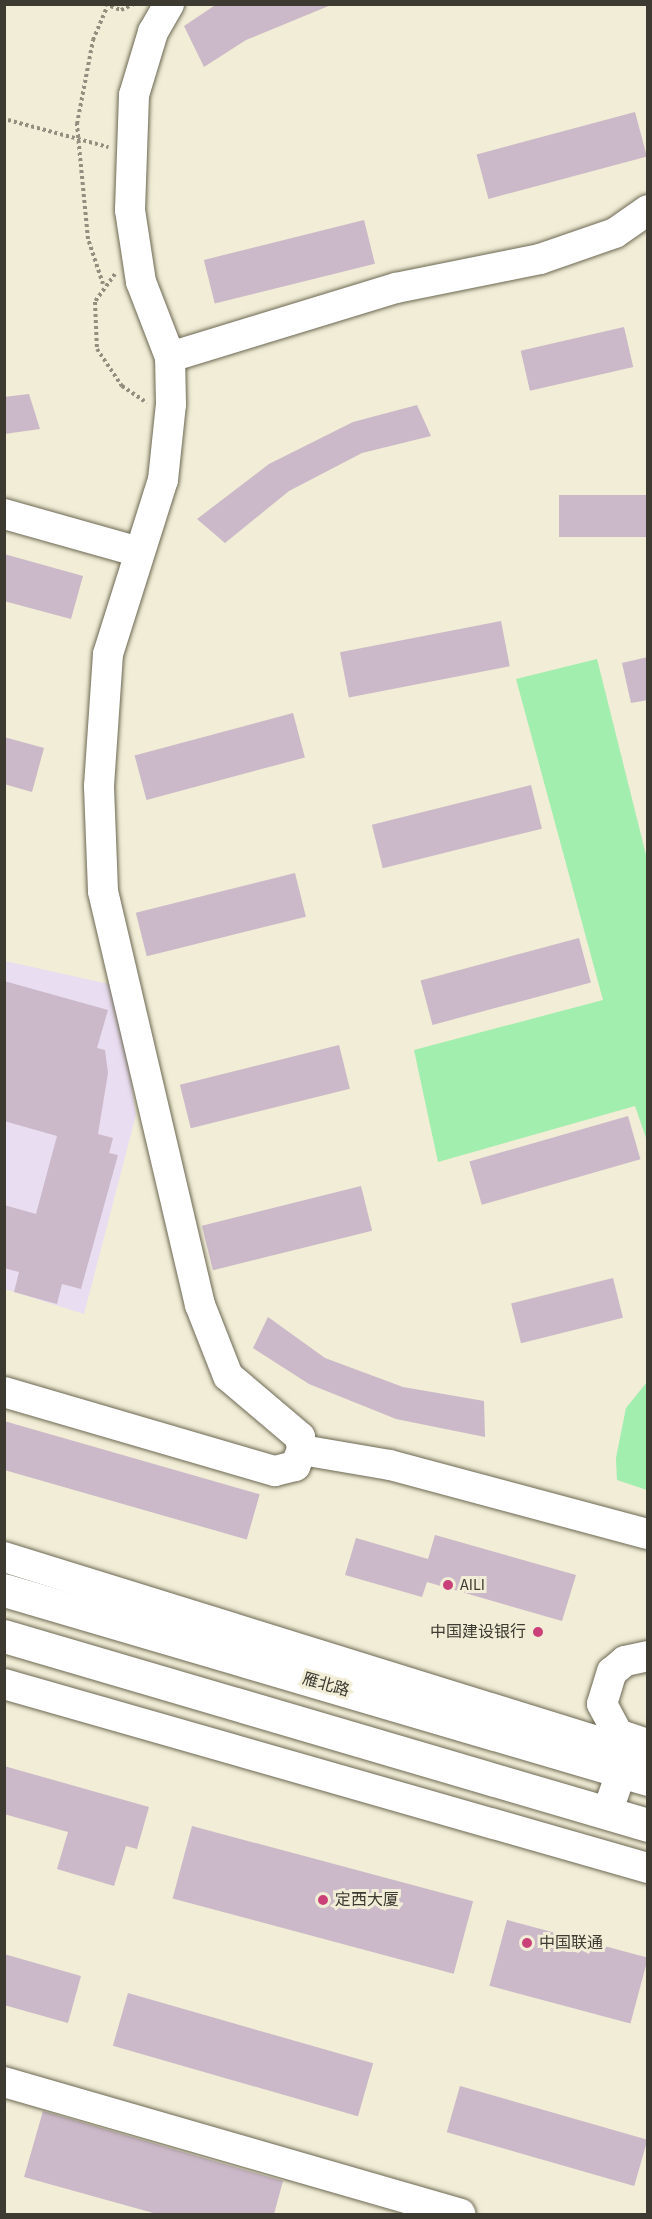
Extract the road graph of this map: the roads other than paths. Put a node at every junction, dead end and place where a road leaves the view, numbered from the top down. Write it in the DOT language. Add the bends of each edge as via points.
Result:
graph roads {
  1 [pos="169,4"];
  2 [pos="648,210"];
  3 [pos="170,357"];
  4 [pos="4,514"];
  5 [pos="136,551"];
  6 [pos="4,1392"];
  7 [pos="302,1450"];
  8 [pos="648,1534"];
  9 [pos="4,1557"];
  10 [pos="4,1590"];
  11 [pos="4,1636"];
  12 [pos="648,1656"];
  13 [pos="4,1684"];
  14 [pos="638,1757"];
  15 [pos="607,1813"];
  16 [pos="648,1825"];
  17 [pos="648,1868"];
  18 [pos="4,2082"];
  19 [pos="460,2214"];
  1 -- 3 [label="street" via="153,32 134,95 130,210 138,259"];
  2 -- 3 [label="street" via="615,233 540,260 396,288"];
  3 -- 5 [label="street" via="170,411 163,480"];
  4 -- 5 [label="street"];
  5 -- 7 [label="street" via="108,654 99,786 103,891 200,1305 228,1376 300,1437"];
  6 -- 7 [label="street" via="275,1471 295,1466"];
  7 -- 8 [label="street" via="390,1465"];
  9 -- 14 [label="street"];
  10 -- 14 [label="main road, 雁北路"];
  11 -- 15 [label="main road"];
  12 -- 14 [label="street" via="625,1661 603,1686 607,1720"];
  13 -- 17 [label="street"];
  14 -- 15 [label="street"];
  15 -- 16 [label="main road"];
  18 -- 19 [label="street"];
}
